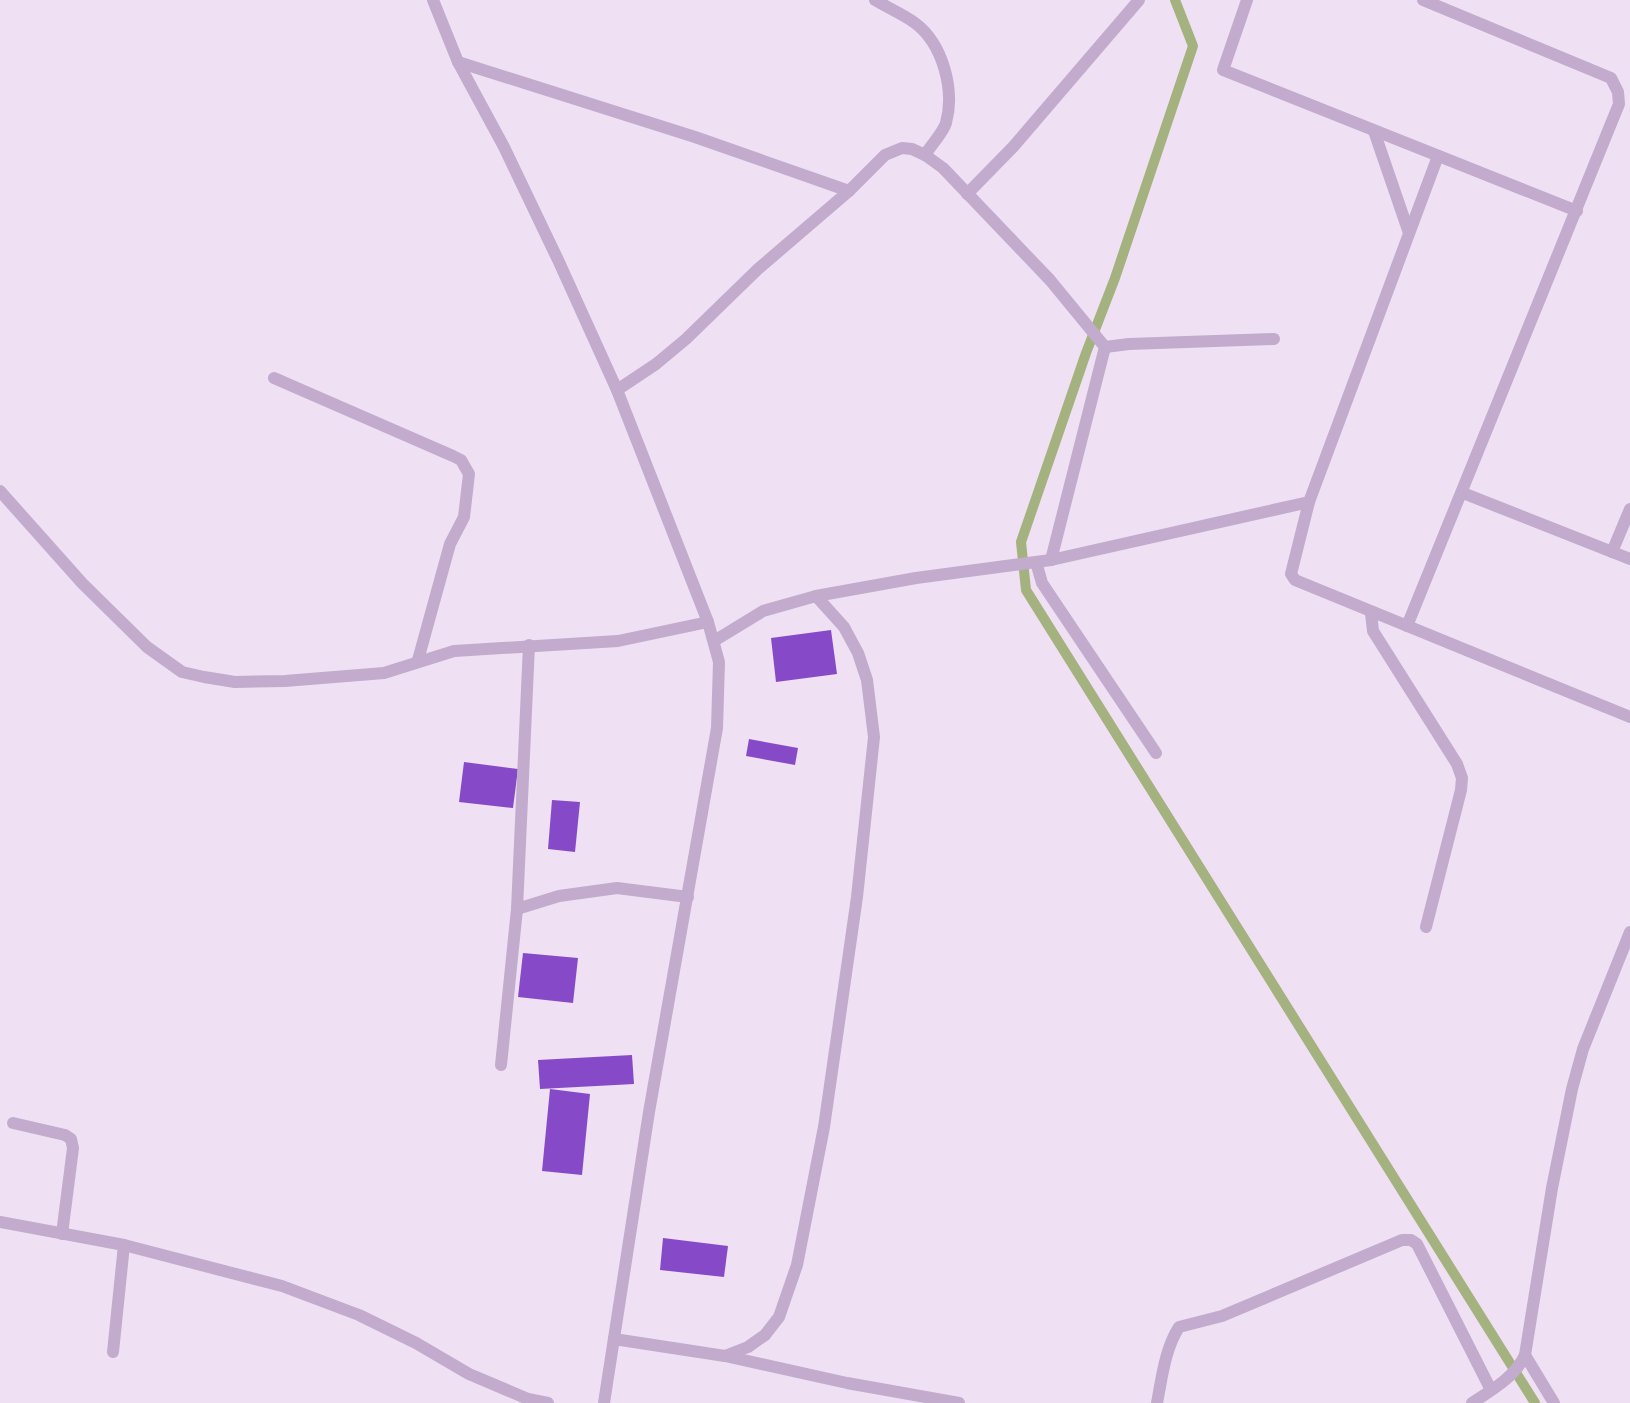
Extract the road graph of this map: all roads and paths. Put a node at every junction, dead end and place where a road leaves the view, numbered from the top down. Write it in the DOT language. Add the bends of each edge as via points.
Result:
graph roads {
  1 [pos="433,0"];
  2 [pos="875,0"];
  3 [pos="1139,0"];
  4 [pos="1247,0"];
  5 [pos="1423,0"];
  6 [pos="458,62"];
  7 [pos="1374,131"];
  8 [pos="924,155"];
  9 [pos="1438,156"];
  10 [pos="849,191"];
  11 [pos="967,194"];
  12 [pos="1577,211"];
  13 [pos="1409,233"];
  14 [pos="1274,339"];
  15 [pos="1104,346"];
  16 [pos="274,378"];
  17 [pos="617,390"];
  18 [pos="0,491"];
  19 [pos="1463,493"];
  20 [pos="1309,502"];
  21 [pos="1630,509"];
  22 [pos="1612,552"];
  23 [pos="1051,560"];
  24 [pos="1630,560"];
  25 [pos="1033,563"];
  26 [pos="816,596"];
  27 [pos="1371,613"];
  28 [pos="708,622"];
  29 [pos="1407,626"];
  30 [pos="714,642"];
  31 [pos="529,645"];
  32 [pos="418,660"];
  33 [pos="1630,717"];
  34 [pos="1156,753"];
  35 [pos="688,897"];
  36 [pos="517,908"];
  37 [pos="1426,926"];
  38 [pos="1630,932"];
  39 [pos="501,1065"];
  40 [pos="13,1123"];
  41 [pos="0,1222"];
  42 [pos="62,1234"];
  43 [pos="124,1245"];
  44 [pos="614,1339"];
  45 [pos="113,1352"];
  46 [pos="725,1356"];
  47 [pos="1522,1360"];
  48 [pos="1491,1390"];
  49 [pos="548,1403"];
  50 [pos="604,1403"];
  51 [pos="959,1403"];
  52 [pos="1157,1403"];
  53 [pos="1472,1403"];
  54 [pos="1554,1403"];
  1 -- 6 [label="street"];
  2 -- 8 [label="street" via="916,24 939,54 946,75 946,125"];
  3 -- 11 [label="street" via="1013,148"];
  4 -- 7 [label="street" via="1223,70"];
  5 -- 12 [label="street" via="1611,78 1618,92 1619,104"];
  6 -- 10 [label="street" via="695,137"];
  6 -- 17 [label="street" via="560,262"];
  7 -- 9 [label="street"];
  7 -- 13 [label="street"];
  8 -- 10 [label="street" via="912,149 893,151"];
  8 -- 11 [label="street"];
  9 -- 12 [label="street"];
  9 -- 13 [label="street"];
  10 -- 17 [label="street" via="758,269 686,339"];
  11 -- 15 [label="street" via="1050,280"];
  12 -- 19 [label="street"];
  13 -- 20 [label="street"];
  14 -- 15 [label="street"];
  15 -- 23 [label="street"];
  16 -- 32 [label="street" via="453,456 467,467 464,517 450,544"];
  17 -- 28 [label="street"];
  18 -- 32 [label="street" via="147,647 182,672 235,682 285,681 384,673"];
  19 -- 22 [label="street"];
  19 -- 29 [label="street"];
  20 -- 23 [label="street"];
  20 -- 27 [label="street" via="1291,574 1295,580"];
  21 -- 22 [label="street"];
  22 -- 24 [label="street"];
  23 -- 25 [label="street"];
  25 -- 26 [label="street" via="916,578"];
  25 -- 34 [label="street" via="1042,583"];
  26 -- 30 [label="street" via="763,611"];
  26 -- 46 [label="street" via="844,627 868,680 874,737 870,793 824,1127 797,1265 779,1317 748,1347"];
  27 -- 29 [label="street"];
  27 -- 37 [label="street" via="1373,631 1457,764 1462,778"];
  28 -- 30 [label="street"];
  28 -- 31 [label="street" via="618,640"];
  29 -- 33 [label="street"];
  30 -- 35 [label="street" via="719,662 717,728"];
  31 -- 32 [label="street" via="454,651"];
  31 -- 36 [label="street"];
  35 -- 36 [label="street" via="617,888 559,896"];
  35 -- 44 [label="street" via="649,1112"];
  36 -- 39 [label="street"];
  38 -- 47 [label="street" via="1583,1049 1572,1089"];
  40 -- 42 [label="street" via="71,1139 73,1154"];
  41 -- 42 [label="street"];
  42 -- 43 [label="street"];
  43 -- 45 [label="street"];
  43 -- 49 [label="street" via="282,1286 323,1300 416,1343 469,1374 528,1399"];
  44 -- 46 [label="street"];
  44 -- 50 [label="street"];
  46 -- 51 [label="street"];
  47 -- 48 [label="street" via="1506,1379"];
  47 -- 54 [label="street"];
  48 -- 52 [label="street" via="1418,1244 1402,1240 1222,1316 1179,1326 1163,1371"];
  48 -- 53 [label="street"];
}
